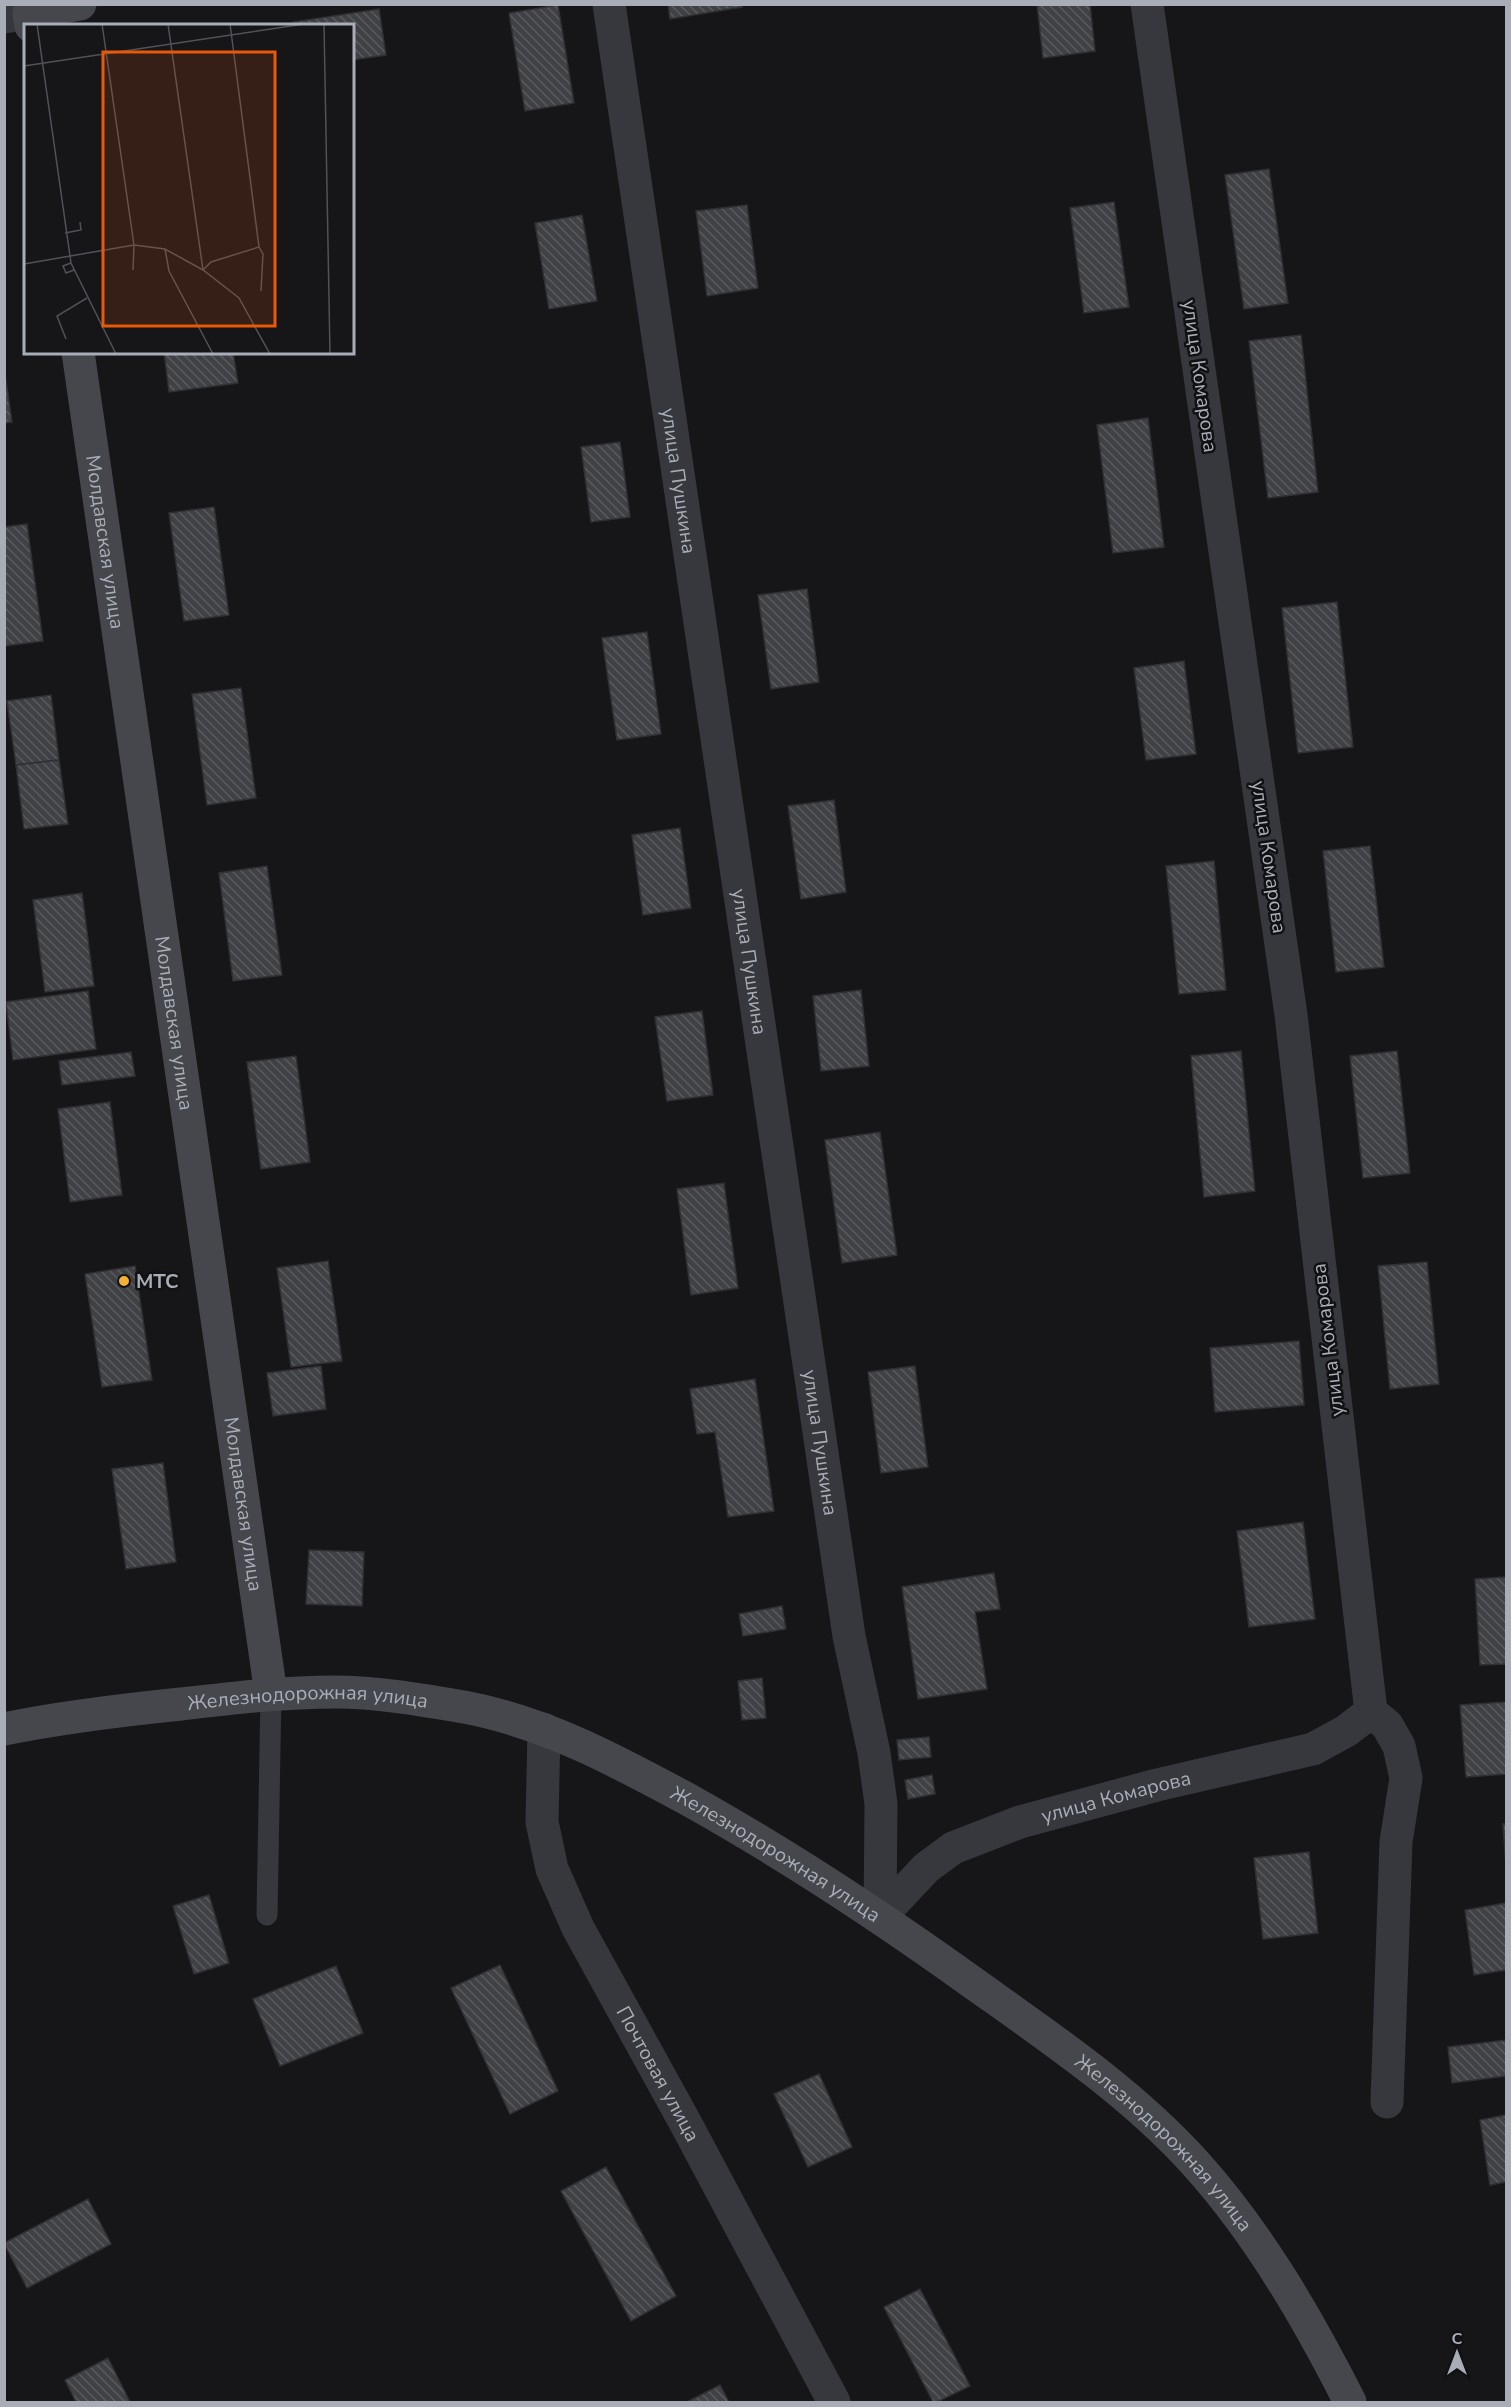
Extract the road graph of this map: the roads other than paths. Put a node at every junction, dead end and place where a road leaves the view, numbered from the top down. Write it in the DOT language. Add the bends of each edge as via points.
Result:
graph roads {
  1 [pos="80,4"];
  2 [pos="609,4"];
  3 [pos="1147,4"];
  4 [pos="23,15"];
  5 [pos="78,354"];
  6 [pos="272,1694"];
  7 [pos="1371,1712"];
  8 [pos="4,1729"];
  9 [pos="544,1729"];
  10 [pos="267,1915"];
  11 [pos="880,1917"];
  12 [pos="1387,2102"];
  13 [pos="834,2403"];
  14 [pos="1350,2403"];
  1 -- 4 [label="main road"];
  2 -- 11 [label="street, улица Пушкина" via="849,1636 881,1804"];
  3 -- 7 [label="street, улица Комарова" via="1291,1015"];
  5 -- 6 [label="main road, Молдавская улица"];
  6 -- 8 [label="main road, Железнодорожная улица" via="67,1716"];
  6 -- 9 [label="main road, Железнодорожная улица" via="339,1692 397,1697 469,1708"];
  6 -- 10 [label="lane"];
  7 -- 11 [label="street, улица Комарова" via="1313,1749 1031,1819 953,1848 926,1868"];
  7 -- 12 [label="street" via="1387,1725 1399,1746 1406,1778 1396,1842"];
  9 -- 11 [label="main road, Железнодорожная улица" via="615,1760 726,1821"];
  9 -- 13 [label="street, Почтовая улица" via="542,1822 552,1869 578,1928"];
  11 -- 14 [label="main road, Железнодорожная улица" via="1087,2067 1141,2110 1195,2163 1272,2264"];
}
